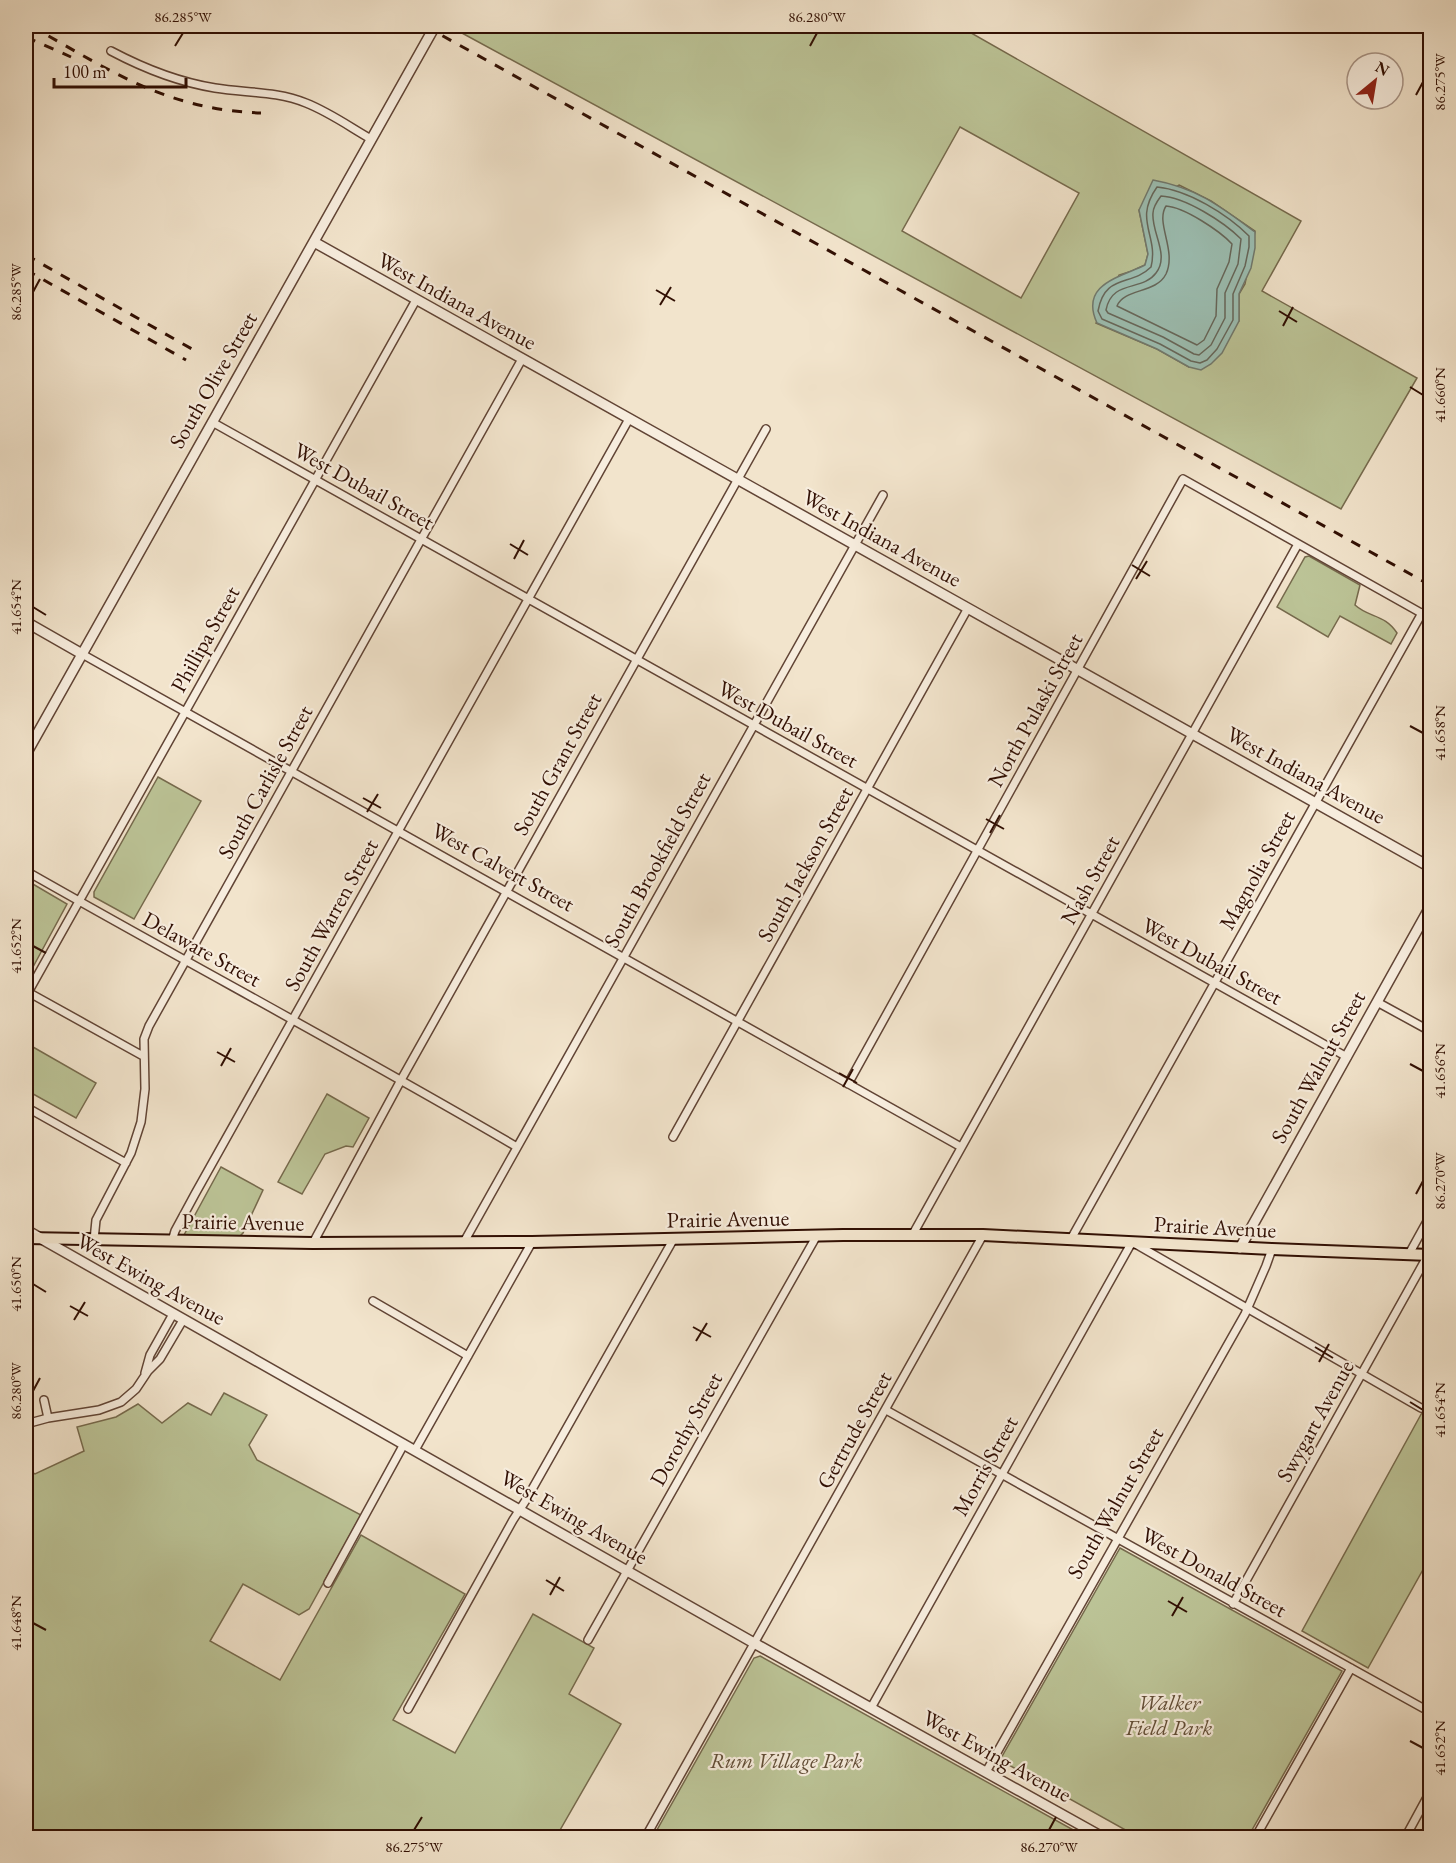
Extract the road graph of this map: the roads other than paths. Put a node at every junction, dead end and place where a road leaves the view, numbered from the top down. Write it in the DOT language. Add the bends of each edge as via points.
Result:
graph roads {
  1 [pos="435,26"];
  2 [pos="111,51"];
  3 [pos="371,139"];
  4 [pos="314,242"];
  5 [pos="416,300"];
  6 [pos="522,359"];
  7 [pos="629,419"];
  8 [pos="212,422"];
  9 [pos="766,429"];
  10 [pos="315,480"];
  11 [pos="737,480"];
  12 [pos="883,495"];
  13 [pos="421,539"];
  14 [pos="854,544"];
  15 [pos="1298,544"];
  16 [pos="528,599"];
  17 [pos="968,608"];
  18 [pos="1422,613"];
  19 [pos="1431,618"];
  20 [pos="26,622"];
  21 [pos="82,654"];
  22 [pos="636,659"];
  23 [pos="1078,671"];
  24 [pos="185,712"];
  25 [pos="753,725"];
  26 [pos="1192,734"];
  27 [pos="26,754"];
  28 [pos="292,771"];
  29 [pos="867,789"];
  30 [pos="1315,803"];
  31 [pos="398,831"];
  32 [pos="978,851"];
  33 [pos="1431,867"];
  34 [pos="26,871"];
  35 [pos="507,891"];
  36 [pos="79,901"];
  37 [pos="1431,907"];
  38 [pos="1092,914"];
  39 [pos="623,958"];
  40 [pos="186,960"];
  41 [pos="1214,983"];
  42 [pos="26,993"];
  43 [pos="1377,1002"];
  44 [pos="292,1021"];
  45 [pos="737,1022"];
  46 [pos="1431,1031"];
  47 [pos="143,1056"];
  48 [pos="1347,1057"];
  49 [pos="401,1080"];
  50 [pos="848,1084"];
  51 [pos="26,1107"];
  52 [pos="673,1137"];
  53 [pos="518,1147"];
  54 [pos="961,1147"];
  55 [pos="126,1163"];
  56 [pos="1431,1216"];
  57 [pos="26,1230"];
  58 [pos="913,1234"];
  59 [pos="983,1235"];
  60 [pos="816,1237"];
  61 [pos="26,1238"];
  62 [pos="40,1239"];
  63 [pos="1071,1239"];
  64 [pos="94,1240"];
  65 [pos="673,1240"];
  66 [pos="172,1241"];
  67 [pos="464,1242"];
  68 [pos="532,1242"];
  69 [pos="1132,1242"];
  70 [pos="313,1243"];
  71 [pos="1240,1248"];
  72 [pos="1272,1249"];
  73 [pos="1410,1254"];
  74 [pos="1429,1255"];
  75 [pos="373,1301"];
  76 [pos="1247,1309"];
  77 [pos="173,1314"];
  78 [pos="183,1320"];
  79 [pos="468,1356"];
  80 [pos="1362,1375"];
  81 [pos="145,1376"];
  82 [pos="44,1400"];
  83 [pos="1421,1408"];
  84 [pos="886,1410"];
  85 [pos="48,1418"];
  86 [pos="26,1424"];
  87 [pos="404,1444"];
  88 [pos="415,1450"];
  89 [pos="1001,1475"];
  90 [pos="520,1509"];
  91 [pos="1117,1539"];
  92 [pos="627,1570"];
  93 [pos="328,1583"];
  94 [pos="1233,1604"];
  95 [pos="588,1640"];
  96 [pos="754,1643"];
  97 [pos="1351,1668"];
  98 [pos="871,1708"];
  99 [pos="408,1709"];
  100 [pos="1431,1712"];
  101 [pos="986,1772"];
  102 [pos="1431,1792"];
  103 [pos="645,1838"];
  104 [pos="1104,1838"];
  105 [pos="1255,1838"];
  106 [pos="1405,1838"];
  1 -- 3 [label="street, South Olive Street"];
  2 -- 3 [label="street" via="171,78 307,103"];
  3 -- 4 [label="street, South Olive Street"];
  4 -- 5 [label="street, West Indiana Avenue"];
  4 -- 8 [label="street, South Olive Street"];
  5 -- 6 [label="street, West Indiana Avenue"];
  5 -- 10 [label="street, Phillipa Street"];
  6 -- 7 [label="street, West Indiana Avenue"];
  6 -- 13 [label="street, South Carlisle Street"];
  7 -- 11 [label="street, West Indiana Avenue"];
  7 -- 16 [label="street, South Warren Street"];
  8 -- 10 [label="street, West Dubail Street"];
  8 -- 21 [label="street, South Olive Street"];
  9 -- 11 [label="street, South Grant Street"];
  10 -- 13 [label="street, West Dubail Street"];
  10 -- 24 [label="street, Phillipa Street"];
  11 -- 14 [label="street, West Indiana Avenue"];
  11 -- 22 [label="street, South Grant Street"];
  12 -- 14 [label="street, South Brookfield Street"];
  13 -- 16 [label="street, West Dubail Street"];
  13 -- 28 [label="street, South Carlisle Street"];
  14 -- 17 [label="street, West Indiana Avenue"];
  14 -- 25 [label="street, South Brookfield Street"];
  15 -- 18 [label="street"];
  15 -- 23 [label="street, North Pulaski Street" via="1183,479"];
  15 -- 26 [label="street, Nash Street"];
  16 -- 22 [label="street, West Dubail Street"];
  16 -- 31 [label="street, South Warren Street"];
  17 -- 23 [label="street, West Indiana Avenue"];
  17 -- 29 [label="street, South Jackson Street"];
  18 -- 19 [label="street"];
  18 -- 30 [label="street, Magnolia Street"];
  20 -- 21 [label="street, West Calvert Street"];
  21 -- 24 [label="street, West Calvert Street"];
  21 -- 27 [label="street, South Olive Street"];
  22 -- 25 [label="street, West Dubail Street"];
  22 -- 35 [label="street, South Grant Street"];
  23 -- 26 [label="street, West Indiana Avenue"];
  23 -- 32 [label="street, North Pulaski Street"];
  24 -- 28 [label="street, West Calvert Street"];
  24 -- 36 [label="street, Phillipa Street"];
  25 -- 29 [label="street, West Dubail Street"];
  25 -- 39 [label="street, South Brookfield Street"];
  26 -- 30 [label="street, West Indiana Avenue"];
  26 -- 38 [label="street, Nash Street"];
  28 -- 31 [label="street, West Calvert Street"];
  28 -- 40 [label="street, South Carlisle Street"];
  29 -- 32 [label="street, West Dubail Street"];
  29 -- 45 [label="street, South Jackson Street"];
  30 -- 33 [label="street, West Indiana Avenue"];
  30 -- 41 [label="street, Magnolia Street"];
  31 -- 35 [label="street, West Calvert Street"];
  31 -- 44 [label="street, South Warren Street"];
  32 -- 38 [label="street, West Dubail Street"];
  32 -- 50 [label="street, North Pulaski Street"];
  34 -- 36 [label="street, Delaware Street"];
  35 -- 39 [label="street, West Calvert Street"];
  35 -- 49 [label="street, South Grant Street"];
  36 -- 40 [label="street, Delaware Street"];
  36 -- 42 [label="street, Phillipa Street"];
  37 -- 43 [label="street, South Walnut Street"];
  38 -- 41 [label="street, West Dubail Street"];
  38 -- 54 [label="street, Nash Street"];
  39 -- 45 [label="street, West Calvert Street"];
  39 -- 53 [label="street, South Brookfield Street"];
  40 -- 44 [label="street, Delaware Street"];
  40 -- 47 [label="street, South Carlisle Street" via="149,1026"];
  41 -- 48 [label="street, West Dubail Street"];
  41 -- 63 [label="street, Magnolia Street"];
  42 -- 47 [label="street"];
  43 -- 46 [label="street"];
  43 -- 48 [label="street, South Walnut Street"];
  44 -- 49 [label="street, Delaware Street"];
  44 -- 66 [label="street, South Warren Street"];
  45 -- 50 [label="street, West Calvert Street"];
  45 -- 52 [label="street, South Jackson Street"];
  47 -- 55 [label="street, South Carlisle Street" via="143,1111"];
  48 -- 71 [label="street, South Walnut Street"];
  49 -- 53 [label="street, Delaware Street"];
  49 -- 70 [label="street, South Grant Street"];
  50 -- 54 [label="street, West Calvert Street"];
  51 -- 55 [label="street"];
  53 -- 67 [label="street, South Brookfield Street"];
  54 -- 58 [label="street, Nash Street"];
  55 -- 64 [label="street, South Carlisle Street" via="96,1220"];
  56 -- 73 [label="street"];
  57 -- 62 [label="street, West Ewing Avenue"];
  58 -- 59 [label="main road, Prairie Avenue"];
  58 -- 60 [label="main road, Prairie Avenue"];
  59 -- 63 [label="main road, Prairie Avenue"];
  59 -- 84 [label="street, Gertrude Street"];
  60 -- 65 [label="main road, Prairie Avenue"];
  60 -- 92 [label="street, Dorothy Street"];
  61 -- 62 [label="main road, Prairie Avenue"];
  62 -- 64 [label="main road, Prairie Avenue"];
  62 -- 77 [label="street, West Ewing Avenue"];
  63 -- 69 [label="main road, Prairie Avenue"];
  64 -- 66 [label="main road, Prairie Avenue"];
  65 -- 68 [label="main road, Prairie Avenue"];
  65 -- 90 [label="street"];
  66 -- 70 [label="main road, Prairie Avenue"];
  67 -- 68 [label="main road, Prairie Avenue"];
  67 -- 70 [label="main road, Prairie Avenue"];
  68 -- 79 [label="street"];
  69 -- 71 [label="main road, Prairie Avenue"];
  69 -- 76 [label="street"];
  69 -- 89 [label="street, Morris Street"];
  71 -- 72 [label="main road, Prairie Avenue"];
  72 -- 73 [label="main road, Prairie Avenue"];
  72 -- 76 [label="street, South Walnut Street"];
  73 -- 74 [label="main road, Prairie Avenue"];
  74 -- 80 [label="street, Swygart Avenue"];
  75 -- 79 [label="street"];
  76 -- 80 [label="street"];
  76 -- 91 [label="street, South Walnut Street"];
  77 -- 78 [label="street, West Ewing Avenue"];
  77 -- 81 [label="street" via="150,1355"];
  78 -- 81 [label="street"];
  78 -- 87 [label="street, West Ewing Avenue"];
  79 -- 88 [label="street"];
  80 -- 83 [label="street"];
  80 -- 94 [label="street, Swygart Avenue"];
  81 -- 85 [label="street" via="114,1405"];
  82 -- 85 [label="street"];
  84 -- 89 [label="street, West Donald Street"];
  84 -- 96 [label="street, Gertrude Street"];
  85 -- 86 [label="street"];
  87 -- 88 [label="street, West Ewing Avenue"];
  87 -- 93 [label="street"];
  88 -- 90 [label="street, West Ewing Avenue"];
  89 -- 91 [label="street, West Donald Street"];
  89 -- 98 [label="street, Morris Street"];
  90 -- 92 [label="street, West Ewing Avenue"];
  90 -- 99 [label="street"];
  91 -- 94 [label="street, West Donald Street"];
  91 -- 101 [label="street, South Walnut Street"];
  92 -- 95 [label="street, Dorothy Street"];
  92 -- 96 [label="street, West Ewing Avenue"];
  94 -- 97 [label="street, West Donald Street"];
  96 -- 98 [label="street, West Ewing Avenue"];
  96 -- 103 [label="street, Gertrude Street"];
  97 -- 100 [label="street, West Donald Street"];
  97 -- 105 [label="street"];
  98 -- 101 [label="street, West Ewing Avenue"];
  101 -- 104 [label="street, West Ewing Avenue"];
  102 -- 106 [label="street"];
}
